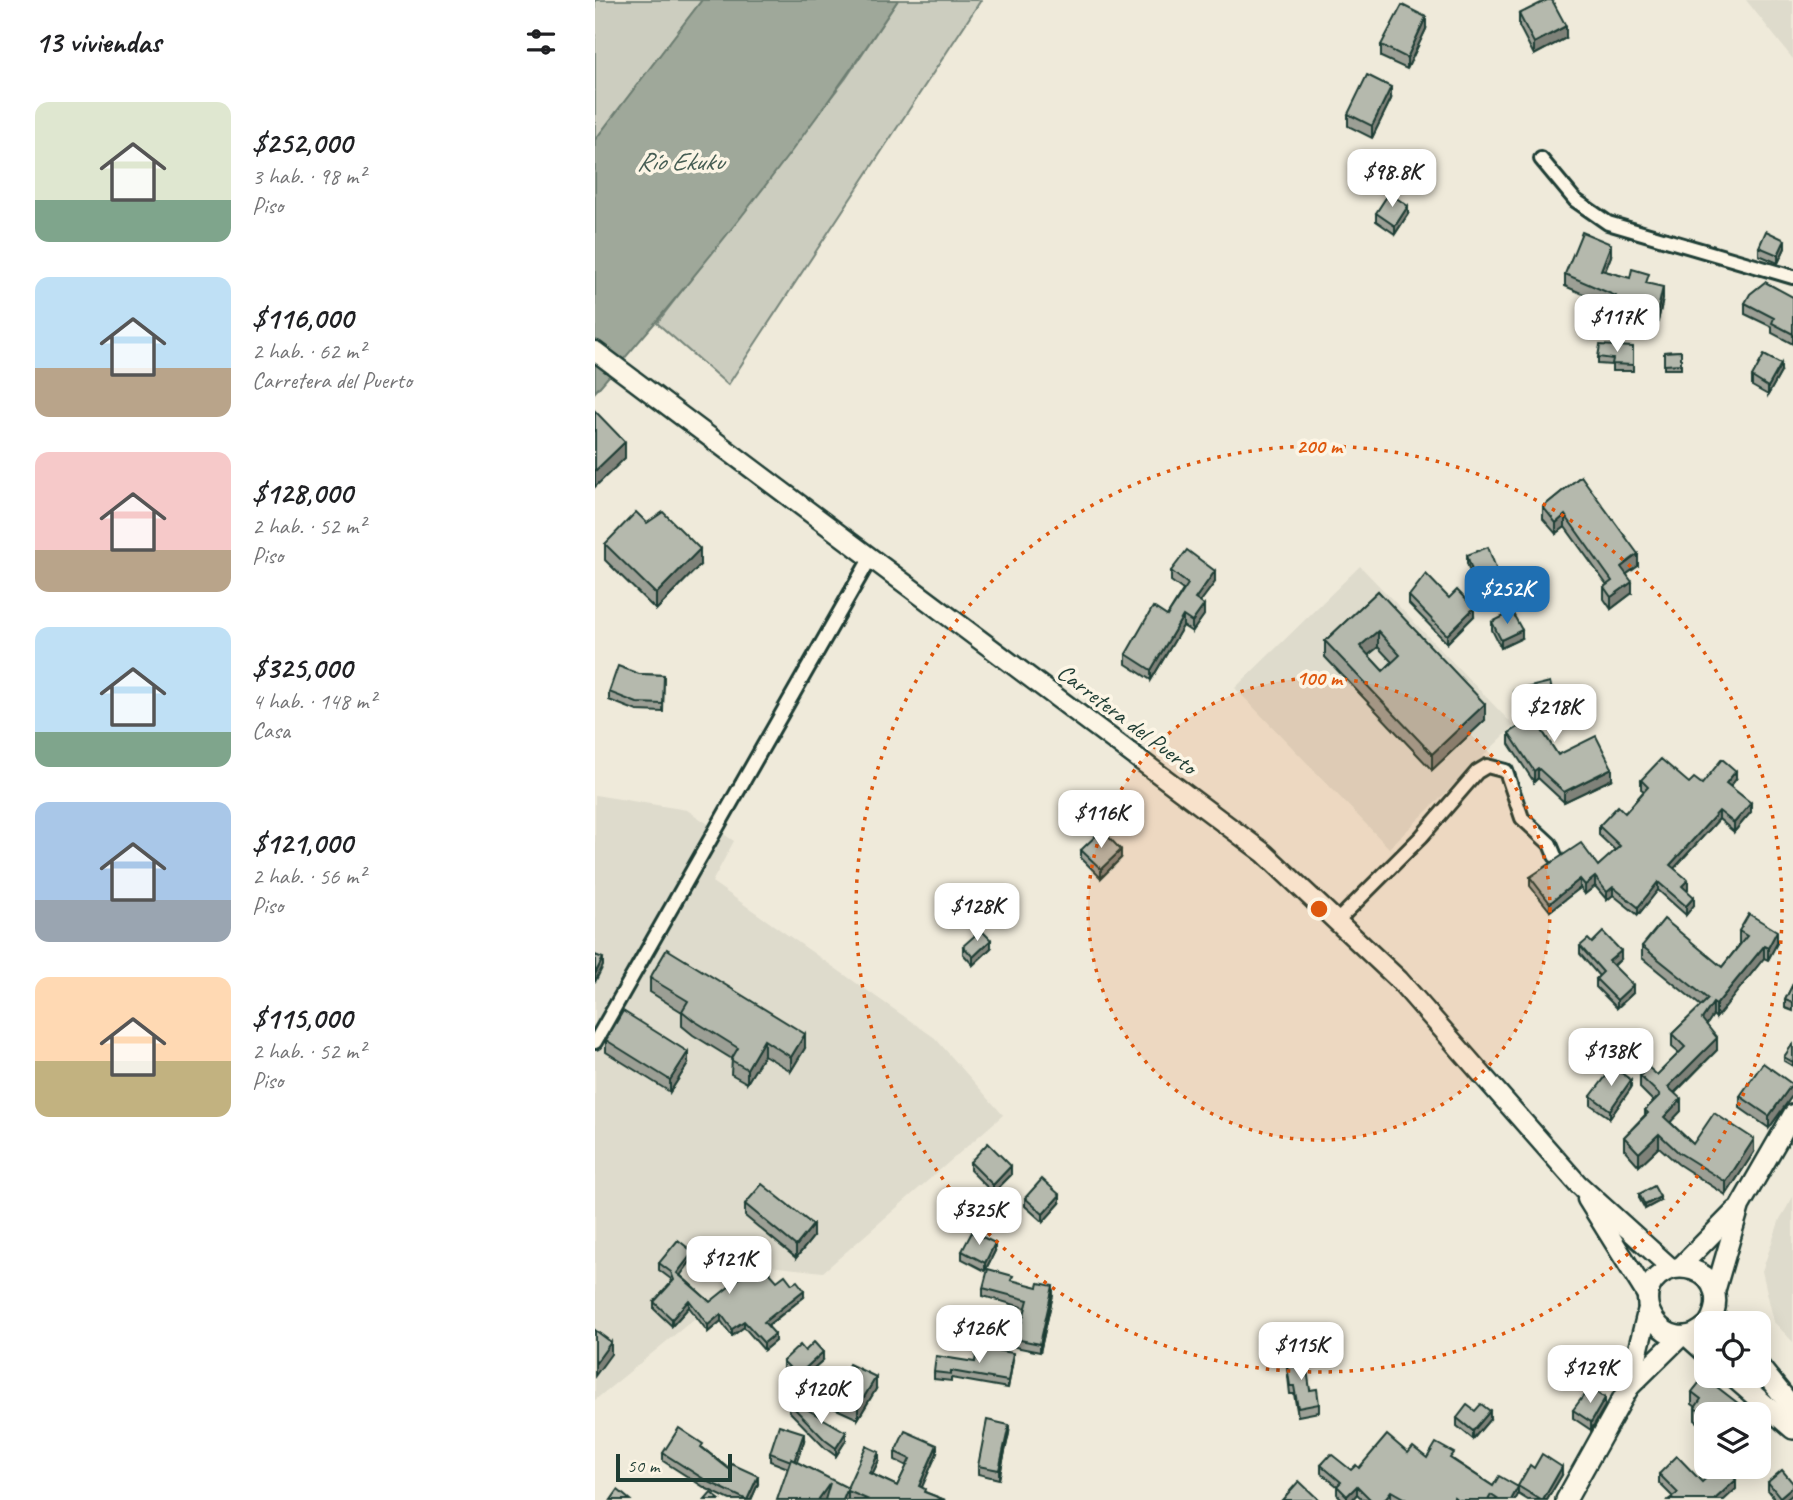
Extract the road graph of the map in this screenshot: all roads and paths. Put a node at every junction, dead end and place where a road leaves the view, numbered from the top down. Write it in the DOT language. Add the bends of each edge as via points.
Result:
graph roads {
  1 [pos="1541,159"];
  2 [pos="1793,277"];
  3 [pos="595,351"];
  4 [pos="871,557"];
  5 [pos="1555,856"];
  6 [pos="1338,920"];
  7 [pos="595,1042"];
  8 [pos="1793,1114"];
  9 [pos="1578,1184"];
  10 [pos="1740,1206"];
  11 [pos="1676,1268"];
  12 [pos="1648,1304"];
  13 [pos="1714,1311"];
  14 [pos="1716,1311"];
  15 [pos="1694,1328"];
  16 [pos="1683,1336"];
  17 [pos="1694,1344"];
  18 [pos="1771,1381"];
  19 [pos="1629,1387"];
  20 [pos="1746,1388"];
  21 [pos="1793,1408"];
  22 [pos="1793,1429"];
  23 [pos="1566,1500"];
  1 -- 2 [label="street" via="1575,200 1608,222"];
  3 -- 4 [label="main road, Carretera del Puerto"];
  4 -- 6 [label="main road, Carretera del Puerto" via="1264,853"];
  4 -- 7 [label="street"];
  5 -- 6 [label="street" via="1550,844 1522,818 1506,771 1487,766"];
  6 -- 9 [label="main road, Carretera del Puerto" via="1399,980"];
  8 -- 10 [label="main road"];
  9 -- 11 [label="main road, Carretera del Puerto"];
  9 -- 12 [label="main road, Carretera del Puerto"];
  10 -- 11 [label="main road"];
  10 -- 14 [label="main road"];
  11 -- 12 [label="main road" via="1655,1279"];
  11 -- 13 [label="main road" via="1702,1274"];
  12 -- 16 [label="main road" via="1660,1329"];
  12 -- 19 [label="main road"];
  15 -- 16 [label="main road"];
  16 -- 17 [label="main road"];
  16 -- 19 [label="main road"];
  18 -- 21 [label="main road"];
  19 -- 23 [label="main road"];
  20 -- 22 [label="main road"];
}
